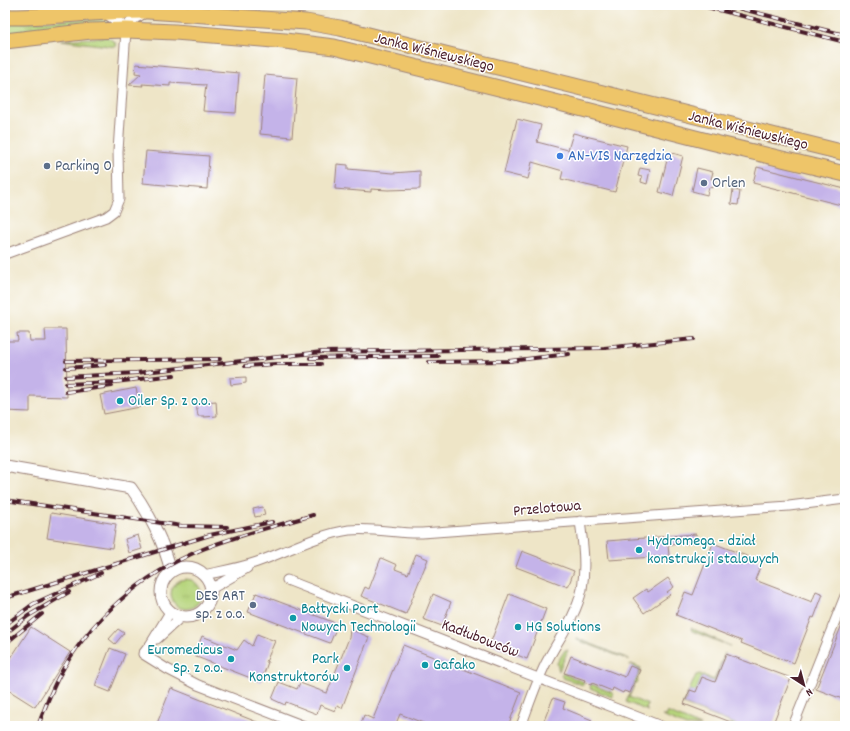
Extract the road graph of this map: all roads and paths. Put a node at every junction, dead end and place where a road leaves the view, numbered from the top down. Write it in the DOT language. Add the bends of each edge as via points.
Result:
graph roads {
  1 [pos="148,11"];
  2 [pos="104,12"];
  3 [pos="5,17"];
  4 [pos="126,30"];
  5 [pos="5,41"];
  6 [pos="845,153"];
  7 [pos="845,174"];
  8 [pos="5,254"];
  9 [pos="5,466"];
  10 [pos="845,499"];
  11 [pos="580,521"];
  12 [pos="166,551"];
  13 [pos="256,562"];
  14 [pos="183,567"];
  15 [pos="171,572"];
  16 [pos="204,575"];
  17 [pos="287,580"];
  18 [pos="211,589"];
  19 [pos="845,596"];
  20 [pos="170,612"];
  21 [pos="181,617"];
  22 [pos="150,645"];
  23 [pos="539,678"];
  24 [pos="304,726"];
  25 [pos="521,726"];
  26 [pos="660,726"];
  27 [pos="793,726"];
  1 -- 2 [label="highway, Janka Wiśniewskiego"];
  1 -- 4 [label="street" via="134,19"];
  1 -- 6 [label="highway, Janka Wiśniewskiego" via="306,22 340,28"];
  2 -- 3 [label="highway, Janka Wiśniewskiego"];
  2 -- 4 [label="street"];
  4 -- 5 [label="highway, Janka Wiśniewskiego" via="91,31"];
  4 -- 7 [label="highway, Janka Wiśniewskiego" via="334,47"];
  4 -- 8 [label="street" via="118,145 118,204 106,217"];
  9 -- 12 [label="street" via="131,488"];
  10 -- 11 [label="street, Przelotowa" via="789,506"];
  11 -- 13 [label="street, Przelotowa" via="422,534 351,530 308,541"];
  11 -- 23 [label="street" via="584,563 580,598 566,631"];
  12 -- 14 [label="street"];
  12 -- 15 [label="street"];
  13 -- 16 [label="street, Przelotowa"];
  13 -- 18 [label="street, Przelotowa"];
  14 -- 15 [label="street"];
  14 -- 16 [label="street" via="198,570"];
  15 -- 20 [label="street" via="166,576 160,590 162,602"];
  16 -- 18 [label="street"];
  17 -- 23 [label="street, Kadłubowców"];
  18 -- 21 [label="street" via="208,604 203,611 197,615"];
  19 -- 27 [label="street"];
  20 -- 21 [label="street"];
  20 -- 22 [label="street"];
  21 -- 22 [label="street"];
  22 -- 24 [label="street" via="143,654 167,669 198,685"];
  23 -- 25 [label="street"];
  23 -- 26 [label="street, Kadłubowców"];
}
